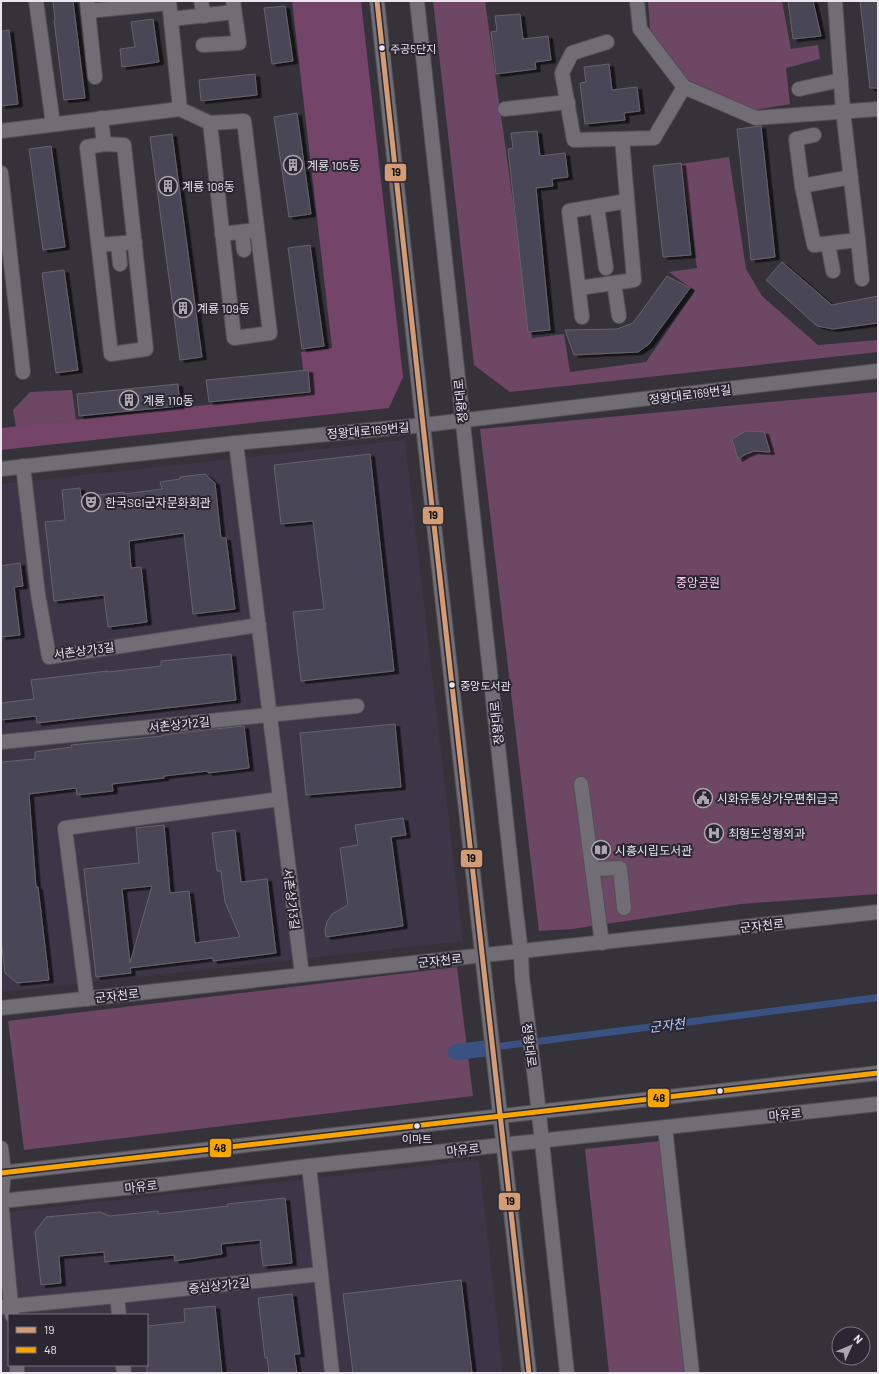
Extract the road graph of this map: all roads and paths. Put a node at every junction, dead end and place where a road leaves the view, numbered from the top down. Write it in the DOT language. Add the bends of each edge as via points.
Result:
graph roads {
  1 [pos="36,1"];
  2 [pos="201,1"];
  3 [pos="378,1"];
  4 [pos="416,1"];
  5 [pos="637,1"];
  6 [pos="834,1"];
  7 [pos="169,2"];
  8 [pos="87,6"];
  9 [pos="233,7"];
  10 [pos="204,16"];
  11 [pos="171,19"];
  12 [pos="607,42"];
  13 [pos="203,45"];
  14 [pos="95,77"];
  15 [pos="841,80"];
  16 [pos="684,87"];
  17 [pos="799,89"];
  18 [pos="568,102"];
  19 [pos="180,109"];
  20 [pos="506,109"];
  21 [pos="878,109"];
  22 [pos="843,111"];
  23 [pos="101,118"];
  24 [pos="210,123"];
  25 [pos="53,124"];
  26 [pos="1,131"];
  27 [pos="814,135"];
  28 [pos="622,139"];
  29 [pos="104,144"];
  30 [pos="1,173"];
  31 [pos="851,177"];
  32 [pos="802,186"];
  33 [pos="2,193"];
  34 [pos="627,201"];
  35 [pos="597,206"];
  36 [pos="258,230"];
  37 [pos="242,232"];
  38 [pos="222,234"];
  39 [pos="858,240"];
  40 [pos="135,242"];
  41 [pos="118,244"];
  42 [pos="828,244"];
  43 [pos="99,245"];
  44 [pos="244,250"];
  45 [pos="120,264"];
  46 [pos="606,268"];
  47 [pos="833,271"];
  48 [pos="862,279"];
  49 [pos="614,283"];
  50 [pos="579,288"];
  51 [pos="619,316"];
  52 [pos="582,317"];
  53 [pos="878,371"];
  54 [pos="23,372"];
  55 [pos="463,420"];
  56 [pos="424,425"];
  57 [pos="236,443"];
  58 [pos="23,466"];
  59 [pos="1,469"];
  60 [pos="259,625"];
  61 [pos="357,706"];
  62 [pos="270,715"];
  63 [pos="1,742"];
  64 [pos="581,784"];
  65 [pos="280,799"];
  66 [pos="592,869"];
  67 [pos="624,908"];
  68 [pos="878,912"];
  69 [pos="602,943"];
  70 [pos="521,952"];
  71 [pos="483,956"];
  72 [pos="302,975"];
  73 [pos="87,999"];
  74 [pos="1,1008"];
  75 [pos="878,1073"];
  76 [pos="878,1104"];
  77 [pos="538,1112"];
  78 [pos="501,1116"];
  79 [pos="665,1127"];
  80 [pos="542,1140"];
  81 [pos="504,1145"];
  82 [pos="1,1148"];
  83 [pos="309,1166"];
  84 [pos="2,1173"];
  85 [pos="1,1201"];
  86 [pos="321,1274"];
  87 [pos="117,1296"];
  88 [pos="8,1309"];
  89 [pos="119,1314"];
  90 [pos="332,1373"];
  91 [pos="529,1373"];
  92 [pos="567,1373"];
  93 [pos="692,1373"];
  1 -- 25 [label="street"];
  2 -- 10 [label="street"];
  3 -- 56 [label="street"];
  4 -- 55 [label="street, 정왕대로"];
  5 -- 16 [label="street" via="640,29"];
  6 -- 15 [label="street"];
  7 -- 8 [label="street"];
  7 -- 11 [label="street"];
  8 -- 14 [label="street"];
  9 -- 10 [label="street"];
  9 -- 13 [label="street" via="239,43"];
  10 -- 11 [label="street"];
  11 -- 19 [label="street"];
  12 -- 18 [label="street" via="572,53 562,73"];
  15 -- 17 [label="street"];
  15 -- 22 [label="street"];
  16 -- 22 [label="street" via="756,118"];
  16 -- 28 [label="street" via="654,138"];
  18 -- 20 [label="street"];
  18 -- 28 [label="street" via="574,140"];
  19 -- 23 [label="street"];
  19 -- 24 [label="street"];
  21 -- 22 [label="street"];
  22 -- 31 [label="street"];
  23 -- 25 [label="street"];
  23 -- 29 [label="street"];
  24 -- 36 [label="street" via="244,121"];
  24 -- 38 [label="street"];
  25 -- 26 [label="street"];
  27 -- 32 [label="street" via="796,139"];
  28 -- 34 [label="street"];
  29 -- 40 [label="street" via="124,145"];
  29 -- 43 [label="street" via="87,147"];
  30 -- 33 [label="street"];
  31 -- 32 [label="street"];
  31 -- 39 [label="street"];
  32 -- 42 [label="street" via="814,245"];
  33 -- 54 [label="street"];
  34 -- 35 [label="street"];
  34 -- 49 [label="street" via="634,280"];
  35 -- 46 [label="street"];
  35 -- 50 [label="street" via="569,211"];
  36 -- 37 [label="street"];
  36 -- 38 [label="street" via="270,333 234,338"];
  37 -- 38 [label="street"];
  37 -- 44 [label="street"];
  39 -- 42 [label="street"];
  39 -- 48 [label="street"];
  40 -- 41 [label="street"];
  40 -- 43 [label="street" via="146,349 111,354"];
  41 -- 43 [label="street"];
  41 -- 45 [label="street"];
  42 -- 47 [label="street"];
  49 -- 50 [label="street"];
  49 -- 51 [label="street"];
  50 -- 52 [label="street"];
  53 -- 55 [label="street, 정왕대로169번길"];
  55 -- 56 [label="street, 정왕대로169번길"];
  55 -- 70 [label="street, 정왕대로"];
  56 -- 57 [label="street, 정왕대로169번길"];
  56 -- 71 [label="street"];
  57 -- 58 [label="street, 정왕대로169번길"];
  57 -- 60 [label="street, 서촌상가3길"];
  58 -- 59 [label="street, 정왕대로169번길"];
  58 -- 60 [label="street, 서촌상가3길" via="38,594 49,656"];
  60 -- 62 [label="street, 서촌상가3길"];
  61 -- 62 [label="street, 서촌상가2길"];
  62 -- 63 [label="street, 서촌상가2길"];
  62 -- 65 [label="street, 서촌상가3길"];
  64 -- 66 [label="street"];
  65 -- 72 [label="street, 서촌상가3길"];
  65 -- 73 [label="street" via="65,828"];
  66 -- 67 [label="street" via="620,868"];
  66 -- 69 [label="street"];
  68 -- 69 [label="street, 군자천로"];
  69 -- 70 [label="street, 군자천로"];
  70 -- 71 [label="street, 군자천로"];
  70 -- 77 [label="street, 정왕대로"];
  71 -- 72 [label="street, 군자천로"];
  71 -- 78 [label="street"];
  72 -- 73 [label="street, 군자천로"];
  73 -- 74 [label="street, 군자천로"];
  75 -- 77 [label="street"];
  76 -- 79 [label="street, 마유로"];
  77 -- 78 [label="street"];
  77 -- 80 [label="street, 정왕대로"];
  78 -- 81 [label="street"];
  78 -- 84 [label="street"];
  79 -- 80 [label="street, 마유로"];
  79 -- 93 [label="street"];
  80 -- 81 [label="street, 마유로"];
  80 -- 92 [label="street, 정왕대로"];
  81 -- 83 [label="street, 마유로"];
  81 -- 91 [label="street"];
  82 -- 84 [label="street"];
  83 -- 85 [label="street, 마유로"];
  83 -- 86 [label="street"];
  84 -- 85 [label="street"];
  85 -- 88 [label="street"];
  86 -- 87 [label="street, 중심상가2길"];
  86 -- 90 [label="street"];
  87 -- 88 [label="street, 중심상가2길"];
  87 -- 89 [label="street"];
}
